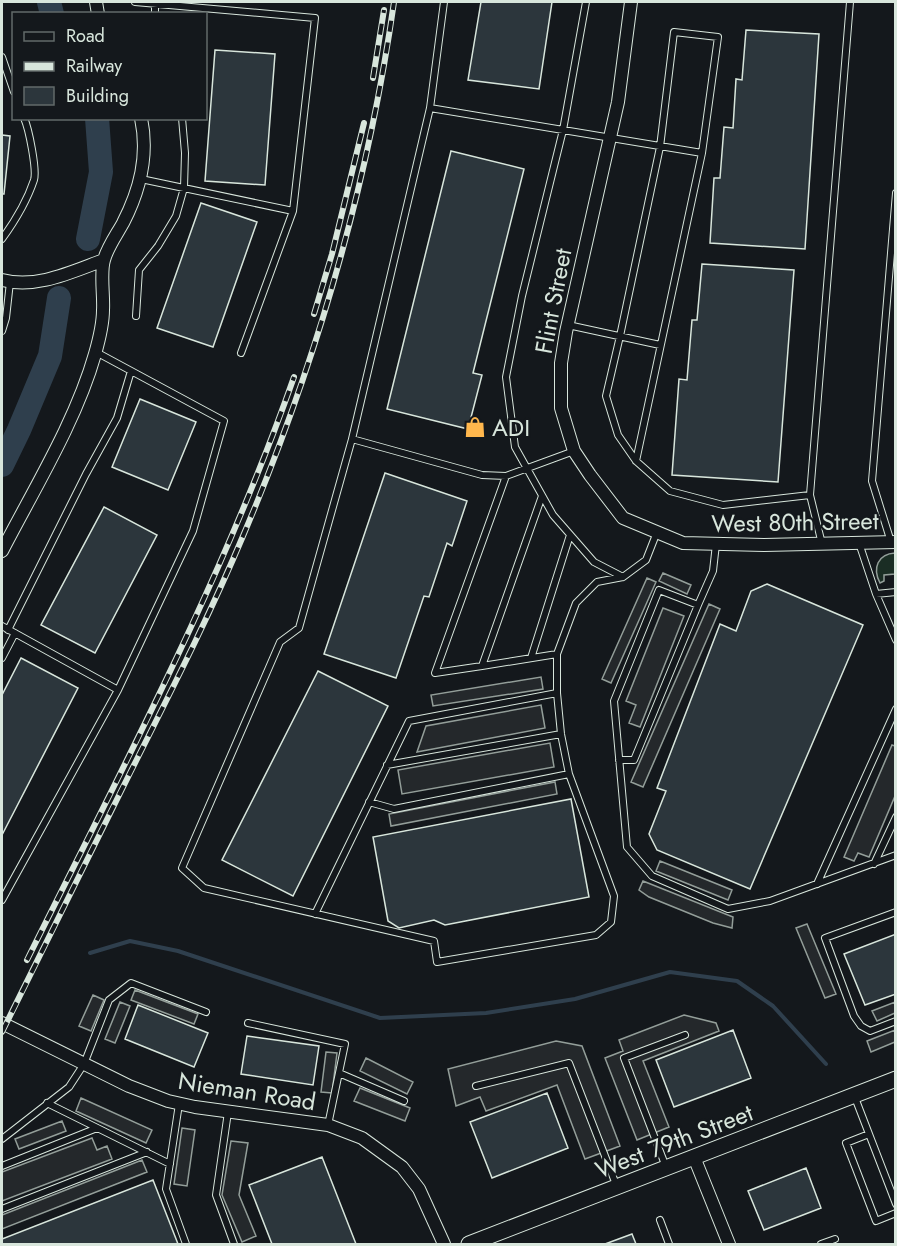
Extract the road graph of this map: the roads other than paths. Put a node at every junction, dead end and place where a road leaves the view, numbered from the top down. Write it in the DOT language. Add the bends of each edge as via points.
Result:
graph roads {
  1 [pos="135,2"];
  2 [pos="155,2"];
  3 [pos="444,2"];
  4 [pos="586,2"];
  5 [pos="631,2"];
  6 [pos="850,2"];
  7 [pos="2,57"];
  8 [pos="12,86"];
  9 [pos="430,108"];
  10 [pos="25,120"];
  11 [pos="141,120"];
  12 [pos="182,120"];
  13 [pos="563,130"];
  14 [pos="611,137"];
  15 [pos="660,147"];
  16 [pos="702,153"];
  17 [pos="141,179"];
  18 [pos="184,188"];
  19 [pos="896,193"];
  20 [pos="293,211"];
  21 [pos="2,238"];
  22 [pos="104,260"];
  23 [pos="6,281"];
  24 [pos="136,316"];
  25 [pos="568,325"];
  26 [pos="2,331"];
  27 [pos="620,336"];
  28 [pos="660,345"];
  29 [pos="96,352"];
  30 [pos="242,353"];
  31 [pos="131,371"];
  32 [pos="352,439"];
  33 [pos="574,451"];
  34 [pos="636,461"];
  35 [pos="527,468"];
  36 [pos="506,476"];
  37 [pos="810,495"];
  38 [pos="542,496"];
  39 [pos="657,532"];
  40 [pos="570,535"];
  41 [pos="893,542"];
  42 [pos="696,543"];
  43 [pos="859,543"];
  44 [pos="716,544"];
  45 [pos="822,544"];
  46 [pos="2,551"];
  47 [pos="623,577"];
  48 [pos="896,592"];
  49 [pos="876,594"];
  50 [pos="698,605"];
  51 [pos="5,628"];
  52 [pos="15,633"];
  53 [pos="896,640"];
  54 [pos="557,654"];
  55 [pos="2,658"];
  56 [pos="531,658"];
  57 [pos="482,666"];
  58 [pos="118,690"];
  59 [pos="557,693"];
  60 [pos="896,709"];
  61 [pos="561,734"];
  62 [pos="619,760"];
  63 [pos="387,765"];
  64 [pos="569,774"];
  65 [pos="369,802"];
  66 [pos="896,817"];
  67 [pos="896,855"];
  68 [pos="874,864"];
  69 [pos="817,884"];
  70 [pos="2,900"];
  71 [pos="896,912"];
  72 [pos="315,914"];
  73 [pos="206,1012"];
  74 [pos="896,1021"];
  75 [pos="2,1023"];
  76 [pos="248,1023"];
  77 [pos="685,1035"];
  78 [pos="84,1064"];
  79 [pos="339,1073"];
  80 [pos="896,1078"];
  81 [pos="476,1086"];
  82 [pos="854,1095"];
  83 [pos="404,1101"];
  84 [pos="47,1103"];
  85 [pos="179,1104"];
  86 [pos="228,1112"];
  87 [pos="328,1125"];
  88 [pos="97,1128"];
  89 [pos="869,1134"];
  90 [pos="2,1139"];
  91 [pos="147,1152"];
  92 [pos="694,1157"];
  93 [pos="170,1164"];
  94 [pos="2,1166"];
  95 [pos="666,1168"];
  96 [pos="617,1188"];
  97 [pos="896,1204"];
  98 [pos="2,1209"];
  99 [pos="896,1213"];
  100 [pos="660,1220"];
  101 [pos="835,1239"];
  102 [pos="186,1245"];
  103 [pos="234,1245"];
  104 [pos="444,1245"];
  105 [pos="469,1245"];
  106 [pos="669,1245"];
  107 [pos="729,1245"];
  108 [pos="821,1245"];
  1 -- 2 [label="lane"];
  2 -- 20 [label="lane" via="315,18"];
  3 -- 9 [label="lane"];
  4 -- 13 [label="lane"];
  5 -- 14 [label="street, Flint Street"];
  6 -- 37 [label="lane"];
  7 -- 8 [label="lane"];
  9 -- 13 [label="lane"];
  9 -- 32 [label="lane"];
  10 -- 21 [label="lane" via="35,177"];
  11 -- 17 [label="street"];
  12 -- 18 [label="lane"];
  13 -- 14 [label="lane"];
  13 -- 35 [label="lane" via="506,377 515,447"];
  14 -- 15 [label="lane"];
  14 -- 25 [label="street, Flint Street"];
  15 -- 16 [label="lane"];
  15 -- 16 [label="lane" via="674,32 718,37"];
  15 -- 27 [label="lane"];
  16 -- 28 [label="lane"];
  17 -- 18 [label="lane"];
  17 -- 22 [label="street" via="130,211"];
  18 -- 20 [label="lane"];
  18 -- 24 [label="lane" via="176,216 139,270"];
  19 -- 41 [label="lane" via="872,481"];
  20 -- 30 [label="lane"];
  22 -- 23 [label="street" via="42,281"];
  22 -- 29 [label="street" via="103,314"];
  23 -- 26 [label="lane"];
  25 -- 27 [label="lane"];
  25 -- 33 [label="street, Flint Street" via="561,363 561,408"];
  27 -- 28 [label="lane"];
  27 -- 34 [label="lane" via="606,396 618,435"];
  28 -- 34 [label="lane"];
  29 -- 31 [label="lane"];
  29 -- 46 [label="street" via="70,419"];
  31 -- 51 [label="lane" via="117,418"];
  31 -- 58 [label="lane" via="224,420 193,531"];
  32 -- 36 [label="lane" via="482,475"];
  32 -- 72 [label="lane" via="299,628 280,642 182,868 204,888"];
  33 -- 35 [label="lane"];
  33 -- 39 [label="street, Flint Street" via="623,518"];
  34 -- 37 [label="lane" via="670,491 723,506"];
  35 -- 36 [label="lane"];
  35 -- 38 [label="lane"];
  36 -- 57 [label="lane" via="435,673"];
  37 -- 45 [label="lane"];
  38 -- 40 [label="lane"];
  38 -- 57 [label="lane"];
  39 -- 42 [label="street, Flint Street" via="683,543"];
  39 -- 47 [label="lane" via="646,560"];
  40 -- 47 [label="lane" via="594,562"];
  40 -- 56 [label="lane"];
  41 -- 43 [label="street, West 80th Street"];
  42 -- 44 [label="street, West 80th Street"];
  43 -- 45 [label="street, West 80th Street"];
  43 -- 49 [label="lane"];
  44 -- 45 [label="street, West 80th Street"];
  44 -- 50 [label="lane" via="712,571"];
  47 -- 54 [label="lane" via="597,582 576,603"];
  48 -- 49 [label="lane"];
  49 -- 53 [label="lane"];
  50 -- 62 [label="lane" via="634,760"];
  50 -- 62 [label="lane" via="659,590 614,700"];
  51 -- 52 [label="lane"];
  52 -- 55 [label="lane"];
  52 -- 58 [label="lane"];
  54 -- 56 [label="lane"];
  54 -- 59 [label="lane"];
  56 -- 57 [label="lane"];
  58 -- 70 [label="lane"];
  59 -- 61 [label="lane"];
  59 -- 63 [label="lane" via="409,721"];
  60 -- 69 [label="lane"];
  61 -- 63 [label="lane"];
  61 -- 64 [label="lane"];
  62 -- 69 [label="lane" via="627,847 652,876 728,909 770,901"];
  63 -- 65 [label="lane"];
  64 -- 65 [label="lane" via="394,808"];
  64 -- 72 [label="lane" via="614,896 611,922 596,935 437,962 434,941"];
  65 -- 72 [label="lane"];
  66 -- 68 [label="lane"];
  67 -- 68 [label="lane"];
  68 -- 69 [label="lane"];
  71 -- 74 [label="lane" via="825,938 861,1026 870,1030"];
  73 -- 78 [label="lane" via="131,983 109,1000"];
  75 -- 78 [label="street, Nieman Road"];
  76 -- 79 [label="lane" via="345,1044"];
  77 -- 95 [label="lane" via="624,1058"];
  78 -- 84 [label="lane" via="69,1087"];
  78 -- 85 [label="street, Nieman Road"];
  79 -- 83 [label="lane"];
  79 -- 87 [label="lane"];
  80 -- 82 [label="street, West 79th Street"];
  81 -- 96 [label="lane" via="569,1063"];
  82 -- 89 [label="lane"];
  82 -- 92 [label="street, West 79th Street"];
  84 -- 88 [label="lane"];
  84 -- 90 [label="lane"];
  85 -- 86 [label="street, Nieman Road"];
  85 -- 93 [label="lane"];
  86 -- 87 [label="street, Nieman Road"];
  86 -- 103 [label="lane" via="216,1195"];
  87 -- 104 [label="street, Nieman Road" via="362,1138 402,1167 419,1189"];
  88 -- 91 [label="lane"];
  88 -- 94 [label="lane"];
  89 -- 97 [label="lane"];
  89 -- 99 [label="lane" via="846,1143 876,1221"];
  91 -- 93 [label="lane"];
  91 -- 98 [label="lane"];
  92 -- 95 [label="street, West 79th Street"];
  92 -- 107 [label="street"];
  93 -- 102 [label="lane" via="166,1189"];
  95 -- 96 [label="street, West 79th Street"];
  96 -- 105 [label="street, West 79th Street"];
  100 -- 106 [label="lane"];
  101 -- 108 [label="lane"];
}
